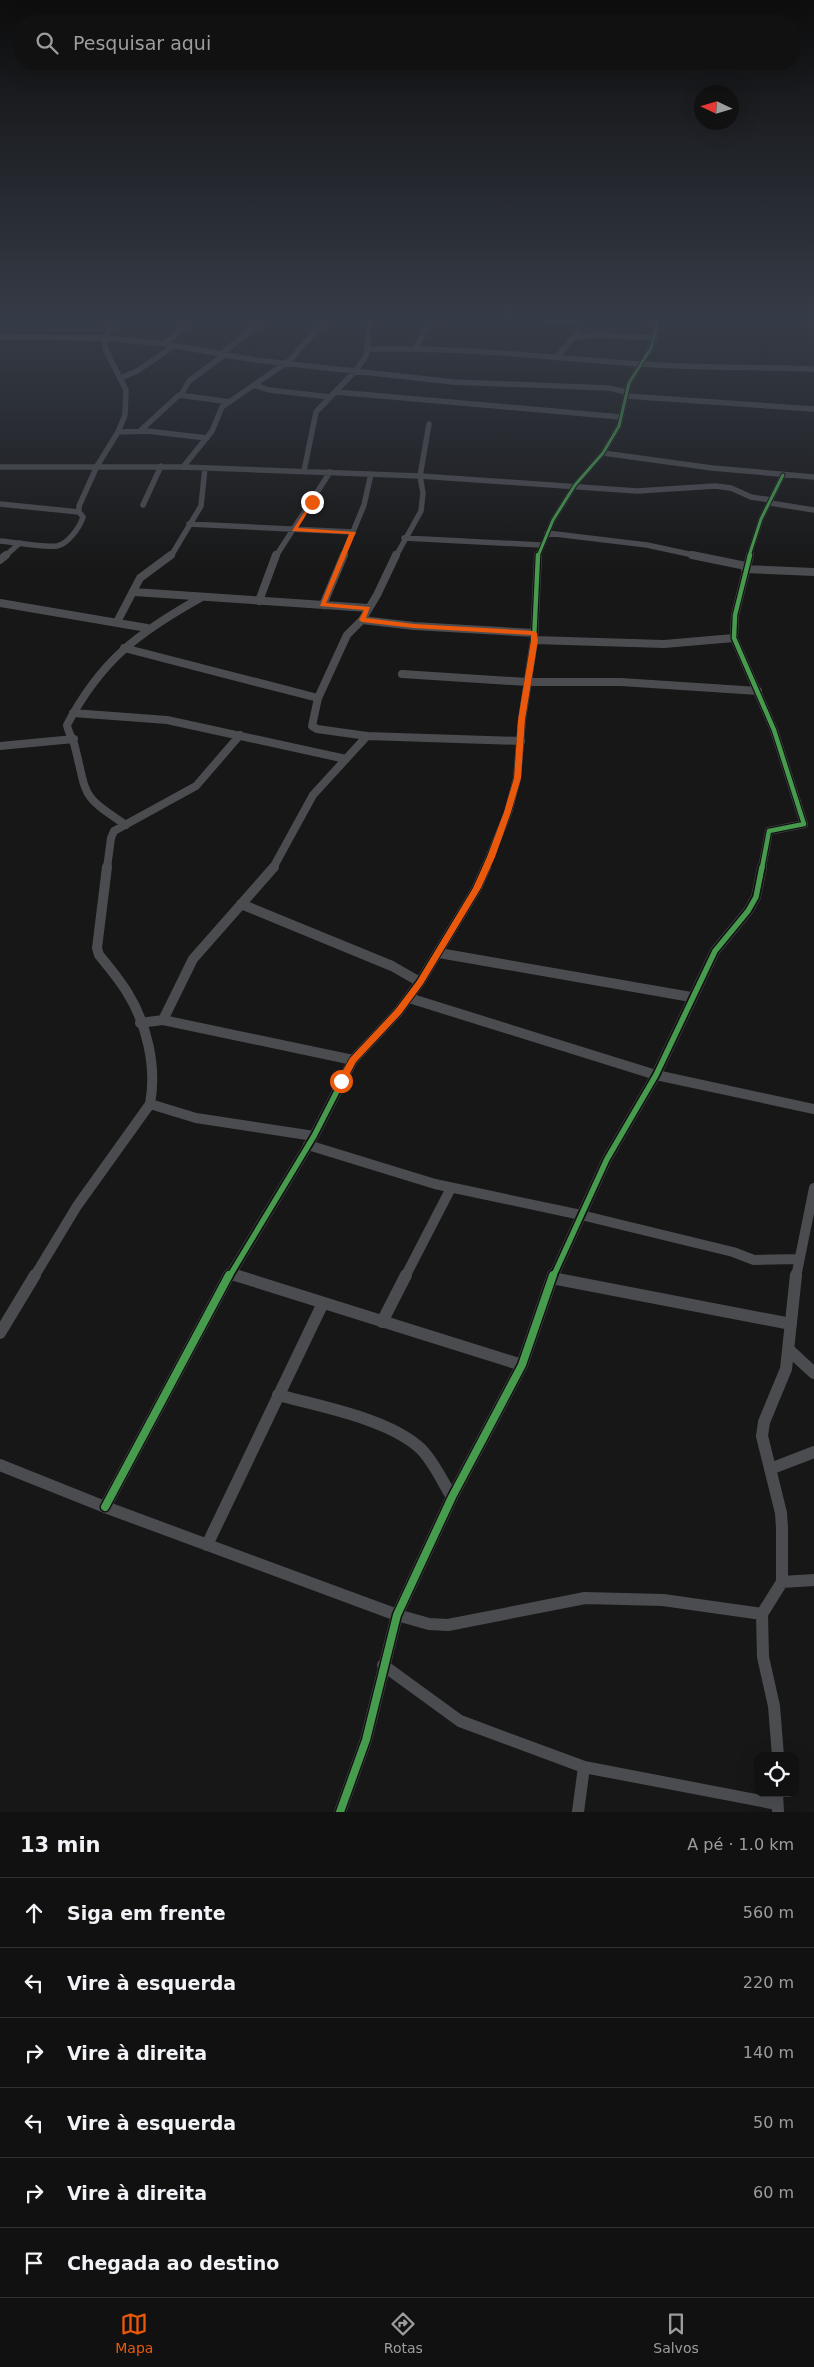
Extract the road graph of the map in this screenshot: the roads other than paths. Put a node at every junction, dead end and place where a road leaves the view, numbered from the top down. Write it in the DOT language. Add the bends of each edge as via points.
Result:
graph roads {
  1 [pos="126,402"];
  2 [pos="174,402"];
  3 [pos="227,402"];
  4 [pos="230,402"];
  5 [pos="326,402"];
  6 [pos="450,402"];
  7 [pos="624,402"];
  8 [pos="715,402"];
  9 [pos="814,410"];
  10 [pos="621,416"];
  11 [pos="429,424"];
  12 [pos="140,431"];
  13 [pos="118,432"];
  14 [pos="207,438"];
  15 [pos="603,453"];
  16 [pos="97,466"];
  17 [pos="161,466"];
  18 [pos="183,467"];
  19 [pos="0,468"];
  20 [pos="205,468"];
  21 [pos="304,471"];
  22 [pos="330,472"];
  23 [pos="371,474"];
  24 [pos="783,475"];
  25 [pos="420,476"];
  26 [pos="814,477"];
  27 [pos="575,485"];
  28 [pos="770,501"];
  29 [pos="0,504"];
  30 [pos="143,505"];
  31 [pos="814,510"];
  32 [pos="79,512"];
  33 [pos="189,524"];
  34 [pos="294,530"];
  35 [pos="353,532"];
  36 [pos="547,533"];
  37 [pos="404,538"];
  38 [pos="0,541"];
  39 [pos="20,543"];
  40 [pos="541,545"];
  41 [pos="0,560"];
  42 [pos="746,568"];
  43 [pos="814,572"];
  44 [pos="134,592"];
  45 [pos="202,598"];
  46 [pos="259,601"];
  47 [pos="0,603"];
  48 [pos="323,605"];
  49 [pos="368,608"];
  50 [pos="362,620"];
  51 [pos="117,622"];
  52 [pos="147,628"];
  53 [pos="534,637"];
  54 [pos="734,638"];
  55 [pos="124,648"];
  56 [pos="402,674"];
  57 [pos="527,682"];
  58 [pos="758,691"];
  59 [pos="318,698"];
  60 [pos="73,713"];
  61 [pos="240,735"];
  62 [pos="367,736"];
  63 [pos="74,739"];
  64 [pos="521,741"];
  65 [pos="0,746"];
  66 [pos="346,759"];
  67 [pos="126,825"];
  68 [pos="241,904"];
  69 [pos="439,953"];
  70 [pos="420,982"];
  71 [pos="691,996"];
  72 [pos="409,998"];
  73 [pos="163,1020"];
  74 [pos="140,1023"];
  75 [pos="353,1060"];
  76 [pos="656,1075"];
  77 [pos="150,1104"];
  78 [pos="814,1109"];
  79 [pos="311,1141"];
  80 [pos="451,1188"];
  81 [pos="814,1188"];
  82 [pos="581,1215"];
  83 [pos="798,1259"];
  84 [pos="230,1274"];
  85 [pos="552,1278"];
  86 [pos="323,1303"];
  87 [pos="382,1322"];
  88 [pos="791,1324"];
  89 [pos="0,1333"];
  90 [pos="789,1350"];
  91 [pos="522,1365"];
  92 [pos="814,1373"];
  93 [pos="278,1395"];
  94 [pos="814,1452"];
  95 [pos="0,1465"];
  96 [pos="770,1468"];
  97 [pos="452,1497"];
  98 [pos="105,1507"];
  99 [pos="206,1545"];
  100 [pos="814,1580"];
  101 [pos="782,1582"];
  102 [pos="762,1614"];
  103 [pos="397,1615"];
  104 [pos="383,1665"];
  105 [pos="778,1752"];
  106 [pos="584,1767"];
  107 [pos="777,1803"];
  108 [pos="340,1812"];
  109 [pos="578,1812"];
  1 -- 13 [label="street" via="125,415"];
  2 -- 12 [label="street"];
  3 -- 4 [label="street"];
  4 -- 14 [label="street" via="219,411 216,426"];
  5 -- 21 [label="street" via="316,412"];
  6 -- 10 [label="street"];
  7 -- 10 [label="street"];
  8 -- 9 [label="street"];
  10 -- 15 [label="street" via="619,426"];
  11 -- 25 [label="street"];
  12 -- 13 [label="street"];
  12 -- 14 [label="street"];
  13 -- 16 [label="street"];
  14 -- 18 [label="street"];
  15 -- 24 [label="street"];
  15 -- 27 [label="street"];
  16 -- 17 [label="street"];
  16 -- 19 [label="street"];
  16 -- 32 [label="street"];
  17 -- 18 [label="street"];
  17 -- 30 [label="street"];
  18 -- 20 [label="street"];
  20 -- 21 [label="street"];
  20 -- 33 [label="street" via="202,502"];
  21 -- 22 [label="street"];
  22 -- 23 [label="street"];
  22 -- 34 [label="street"];
  23 -- 25 [label="street"];
  23 -- 35 [label="street"];
  24 -- 26 [label="street"];
  24 -- 28 [label="street"];
  25 -- 27 [label="street"];
  25 -- 37 [label="street" via="423,506"];
  27 -- 28 [label="street" via="637,490 715,486"];
  27 -- 36 [label="street"];
  28 -- 31 [label="street"];
  28 -- 42 [label="street"];
  29 -- 32 [label="street"];
  32 -- 39 [label="street" via="83,517 81,524 62,544"];
  33 -- 34 [label="street"];
  33 -- 44 [label="street" via="170,557 144,574"];
  34 -- 35 [label="street"];
  34 -- 46 [label="street" via="277,553"];
  35 -- 48 [label="street"];
  36 -- 40 [label="street"];
  36 -- 42 [label="street" via="647,545"];
  37 -- 40 [label="street"];
  37 -- 49 [label="street" via="388,576"];
  38 -- 39 [label="street"];
  39 -- 41 [label="street"];
  40 -- 53 [label="street" via="537,560"];
  42 -- 43 [label="street"];
  42 -- 54 [label="street" via="734,615"];
  44 -- 45 [label="street"];
  44 -- 51 [label="street"];
  45 -- 46 [label="street"];
  45 -- 52 [label="street"];
  46 -- 48 [label="street"];
  47 -- 51 [label="street"];
  48 -- 49 [label="street"];
  49 -- 50 [label="street"];
  50 -- 53 [label="street"];
  50 -- 59 [label="street" via="347,635"];
  51 -- 52 [label="street"];
  52 -- 55 [label="street"];
  53 -- 54 [label="street" via="664,644"];
  53 -- 57 [label="street"];
  54 -- 58 [label="street"];
  55 -- 59 [label="street"];
  55 -- 60 [label="street" via="105,665"];
  56 -- 57 [label="street"];
  57 -- 58 [label="street" via="613,681"];
  57 -- 64 [label="street"];
  58 -- 71 [label="street" via="804,824 769,831 756,897 715,951"];
  59 -- 62 [label="street" via="312,722 314,728"];
  60 -- 61 [label="street" via="154,718"];
  60 -- 63 [label="street" via="67,728"];
  61 -- 66 [label="street"];
  61 -- 67 [label="street" via="196,786"];
  62 -- 64 [label="street"];
  62 -- 66 [label="street"];
  63 -- 65 [label="street"];
  63 -- 67 [label="street" via="79,770 91,800"];
  64 -- 69 [label="street" via="517,778 491,857"];
  66 -- 68 [label="street" via="313,795 276,864"];
  67 -- 74 [label="street" via="114,831 111,838 97,948 129,995"];
  68 -- 70 [label="street" via="392,966"];
  68 -- 73 [label="street" via="192,960"];
  69 -- 70 [label="street"];
  69 -- 71 [label="street"];
  70 -- 72 [label="street"];
  71 -- 76 [label="street"];
  72 -- 75 [label="street"];
  72 -- 76 [label="street"];
  73 -- 74 [label="street"];
  73 -- 75 [label="street"];
  74 -- 77 [label="street" via="153,1078 154,1092"];
  75 -- 79 [label="street"];
  76 -- 78 [label="street"];
  76 -- 82 [label="street" via="607,1159"];
  77 -- 79 [label="street" via="196,1118"];
  77 -- 89 [label="street" via="77,1206"];
  79 -- 80 [label="street"];
  79 -- 84 [label="street"];
  80 -- 82 [label="street"];
  80 -- 87 [label="street"];
  81 -- 83 [label="street"];
  82 -- 83 [label="street" via="754,1260"];
  82 -- 85 [label="street"];
  83 -- 88 [label="street"];
  84 -- 86 [label="street"];
  84 -- 98 [label="street"];
  85 -- 88 [label="street"];
  85 -- 91 [label="street"];
  86 -- 87 [label="street"];
  86 -- 93 [label="street"];
  87 -- 91 [label="street"];
  88 -- 90 [label="street"];
  90 -- 92 [label="street"];
  90 -- 96 [label="street" via="786,1369 764,1422 762,1436"];
  91 -- 97 [label="street"];
  93 -- 97 [label="street" via="384,1428 414,1444 426,1455"];
  93 -- 99 [label="street"];
  94 -- 96 [label="street"];
  95 -- 98 [label="street"];
  96 -- 101 [label="street" via="781,1513"];
  97 -- 103 [label="street"];
  98 -- 99 [label="street"];
  99 -- 103 [label="street"];
  100 -- 101 [label="street"];
  101 -- 102 [label="street"];
  102 -- 103 [label="street" via="663,1600 585,1598 448,1625 429,1624"];
  102 -- 105 [label="street" via="763,1657 774,1706"];
  103 -- 104 [label="street"];
  104 -- 106 [label="street" via="460,1721"];
  104 -- 108 [label="street" via="366,1740"];
  106 -- 107 [label="street"];
  106 -- 109 [label="street"];
}
